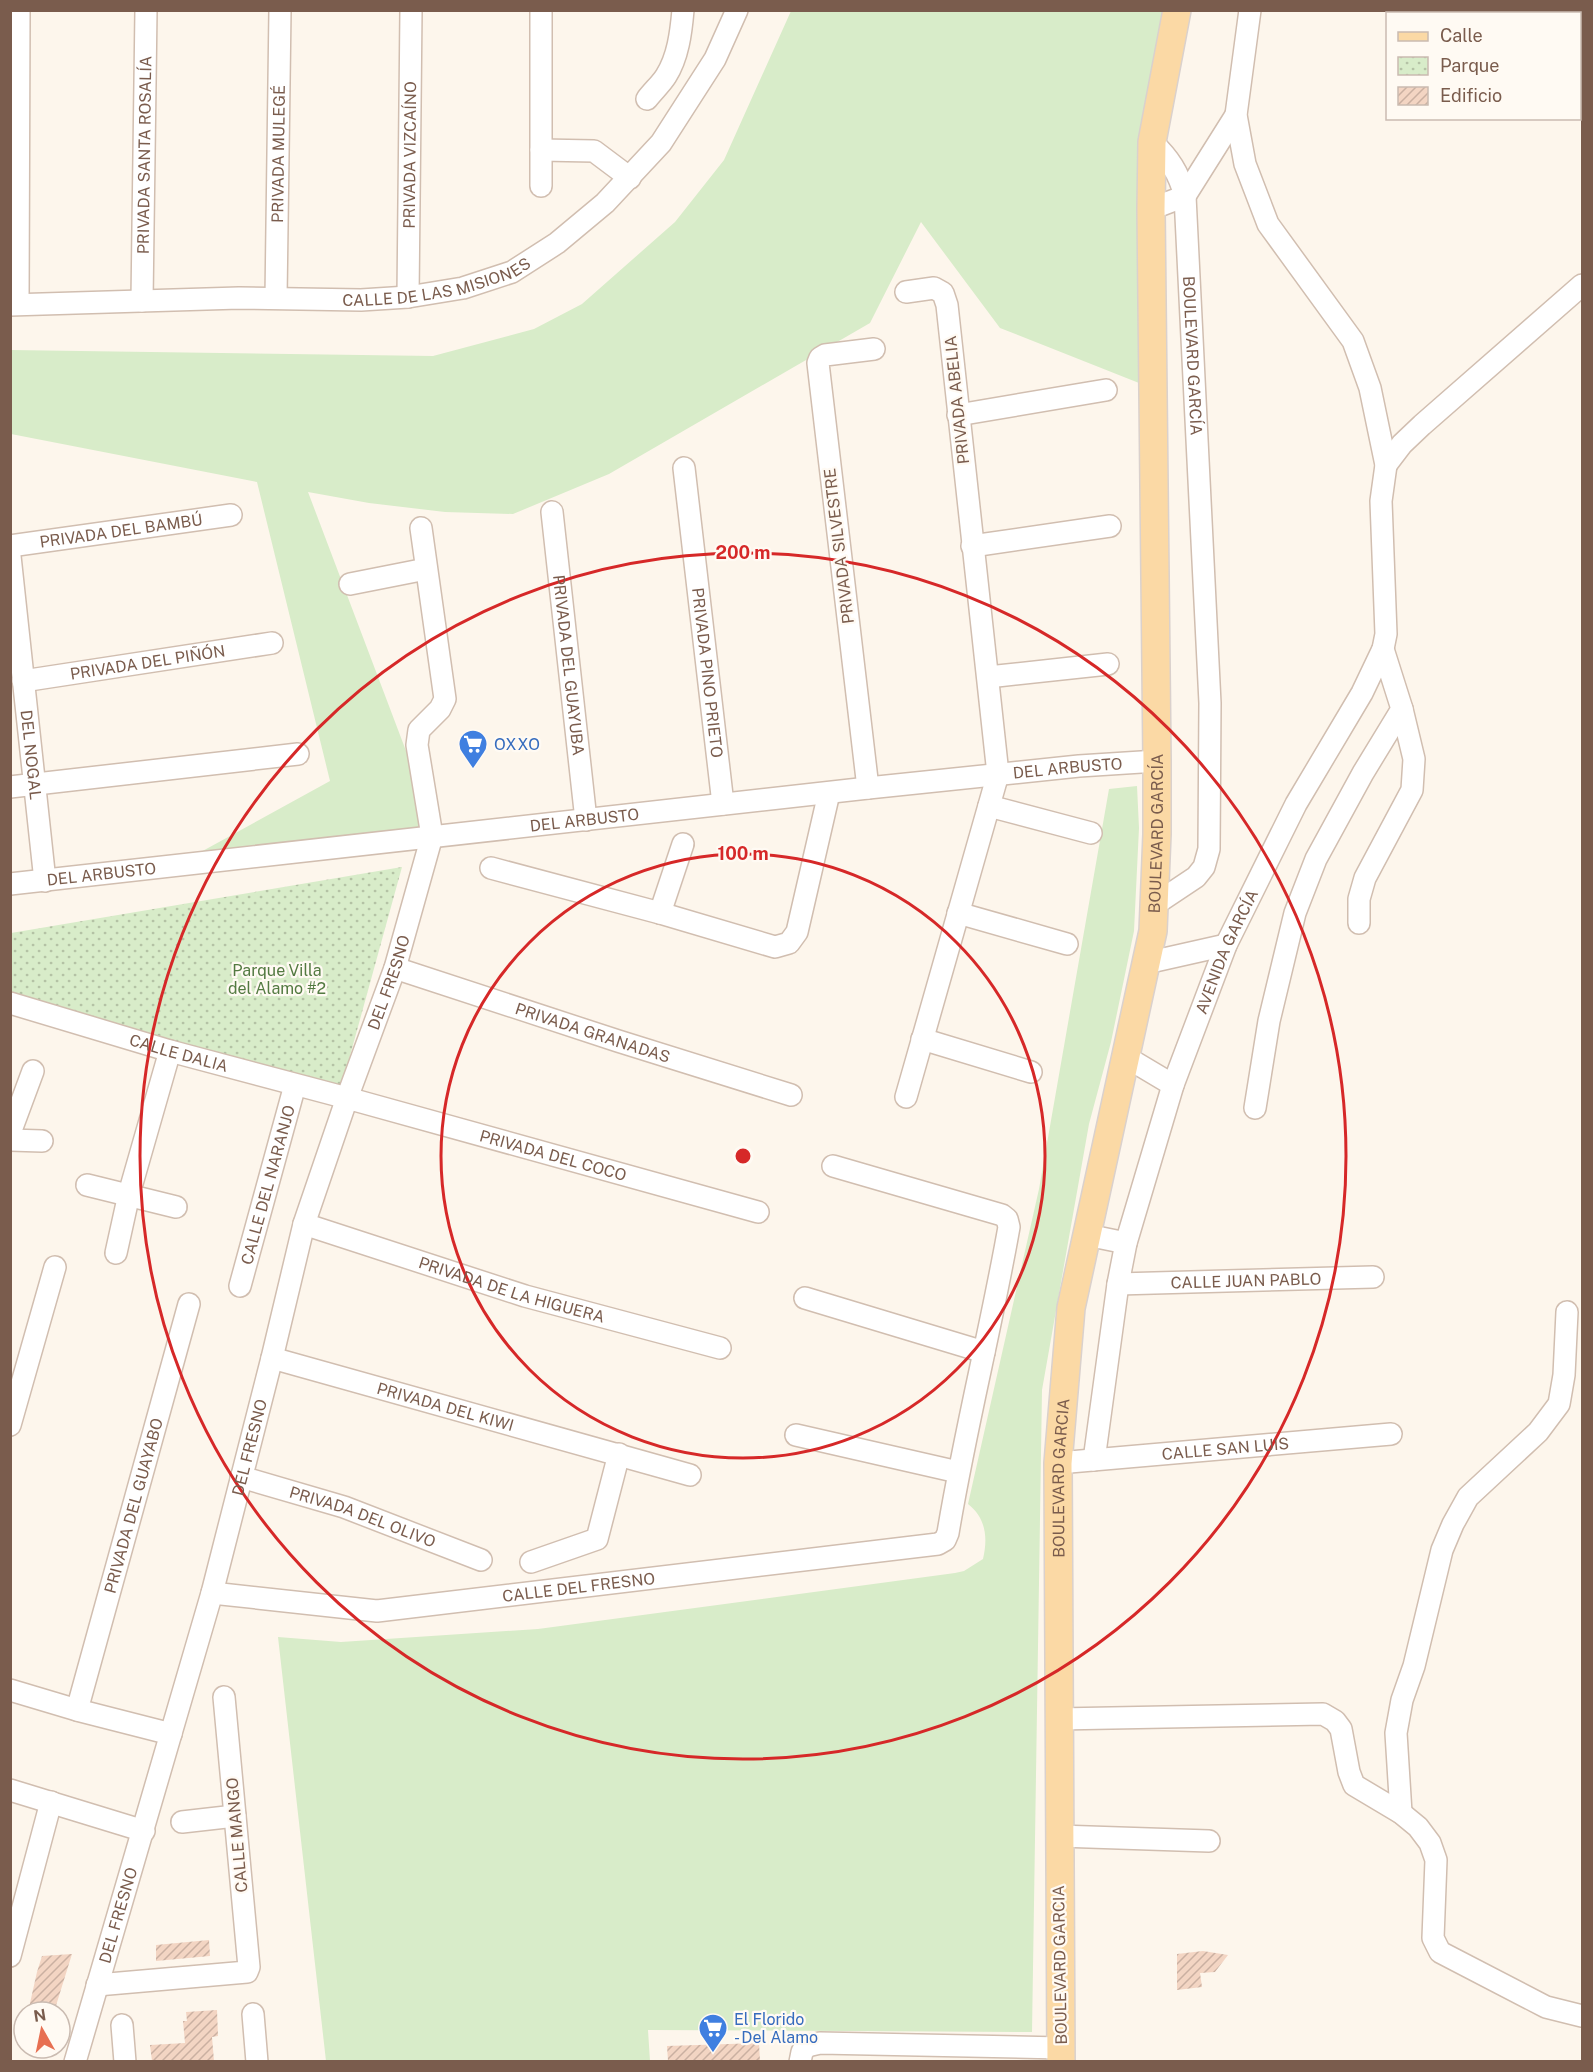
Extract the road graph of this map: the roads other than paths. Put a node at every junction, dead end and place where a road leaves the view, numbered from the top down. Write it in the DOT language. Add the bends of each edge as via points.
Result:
graph roads {
  1 [pos="19,10"];
  2 [pos="146,10"];
  3 [pos="280,10"];
  4 [pos="411,10"];
  5 [pos="541,10"];
  6 [pos="682,10"];
  7 [pos="737,10"];
  8 [pos="1177,10"];
  9 [pos="1250,10"];
  10 [pos="647,99"];
  11 [pos="1236,115"];
  12 [pos="1152,142"];
  13 [pos="541,150"];
  14 [pos="630,178"];
  15 [pos="541,186"];
  16 [pos="1185,196"];
  17 [pos="1151,209"];
  18 [pos="1580,291"];
  19 [pos="906,292"];
  20 [pos="408,297"];
  21 [pos="276,298"];
  22 [pos="142,301"];
  23 [pos="14,305"];
  24 [pos="874,349"];
  25 [pos="1106,390"];
  26 [pos="958,415"];
  27 [pos="1386,465"];
  28 [pos="684,468"];
  29 [pos="552,512"];
  30 [pos="231,515"];
  31 [pos="1110,526"];
  32 [pos="421,528"];
  33 [pos="10,546"];
  34 [pos="972,546"];
  35 [pos="10,556"];
  36 [pos="426,569"];
  37 [pos="350,584"];
  38 [pos="16,642"];
  39 [pos="272,643"];
  40 [pos="1383,649"];
  41 [pos="1108,664"];
  42 [pos="988,677"];
  43 [pos="23,681"];
  44 [pos="1402,709"];
  45 [pos="298,754"];
  46 [pos="1157,761"];
  47 [pos="998,774"];
  48 [pos="34,785"];
  49 [pos="10,787"];
  50 [pos="868,788"];
  51 [pos="829,793"];
  52 [pos="723,804"];
  53 [pos="988,806"];
  54 [pos="586,820"];
  55 [pos="1091,833"];
  56 [pos="432,836"];
  57 [pos="683,844"];
  58 [pos="491,868"];
  59 [pos="45,881"];
  60 [pos="10,884"];
  61 [pos="1154,905"];
  62 [pos="660,913"];
  63 [pos="958,913"];
  64 [pos="1359,923"];
  65 [pos="1067,944"];
  66 [pos="1226,945"];
  67 [pos="1146,963"];
  68 [pos="395,968"];
  69 [pos="10,1003"];
  70 [pos="922,1039"];
  71 [pos="170,1051"];
  72 [pos="1126,1057"];
  73 [pos="33,1071"];
  74 [pos="1031,1072"];
  75 [pos="295,1084"];
  76 [pos="1173,1085"];
  77 [pos="791,1095"];
  78 [pos="906,1097"];
  79 [pos="347,1098"];
  80 [pos="1255,1108"];
  81 [pos="10,1133"];
  82 [pos="10,1140"];
  83 [pos="42,1141"];
  84 [pos="833,1166"];
  85 [pos="87,1185"];
  86 [pos="129,1194"];
  87 [pos="176,1207"];
  88 [pos="758,1212"];
  89 [pos="303,1224"];
  90 [pos="1087,1235"];
  91 [pos="1126,1243"];
  92 [pos="116,1252"];
  93 [pos="55,1267"];
  94 [pos="1373,1277"];
  95 [pos="1118,1284"];
  96 [pos="240,1286"];
  97 [pos="805,1298"];
  98 [pos="189,1304"];
  99 [pos="1567,1312"];
  100 [pos="720,1348"];
  101 [pos="984,1353"];
  102 [pos="272,1358"];
  103 [pos="10,1425"];
  104 [pos="1391,1434"];
  105 [pos="796,1436"];
  106 [pos="619,1454"];
  107 [pos="1094,1460"];
  108 [pos="1058,1463"];
  109 [pos="958,1472"];
  110 [pos="690,1475"];
  111 [pos="241,1477"];
  112 [pos="482,1560"];
  113 [pos="531,1562"];
  114 [pos="212,1593"];
  115 [pos="10,1690"];
  116 [pos="224,1697"];
  117 [pos="76,1710"];
  118 [pos="1058,1719"];
  119 [pos="171,1734"];
  120 [pos="10,1790"];
  121 [pos="51,1802"];
  122 [pos="1401,1812"];
  123 [pos="235,1816"];
  124 [pos="182,1822"];
  125 [pos="144,1831"];
  126 [pos="1059,1836"];
  127 [pos="1209,1840"];
  128 [pos="10,1956"];
  129 [pos="97,1985"];
  130 [pos="253,2014"];
  131 [pos="1582,2016"];
  132 [pos="122,2025"];
  133 [pos="928,2053"];
  134 [pos="1061,2055"];
  135 [pos="75,2061"];
  136 [pos="125,2061"];
  137 [pos="257,2061"];
  138 [pos="800,2061"];
  1 -- 23 [label="street"];
  2 -- 22 [label="street, PRIVADA SANTA ROSALÍA"];
  3 -- 21 [label="street, PRIVADA MULEGÉ"];
  4 -- 20 [label="street, PRIVADA VIZCAÍNO"];
  5 -- 13 [label="street"];
  6 -- 10 [label="street" via="676,52 666,76"];
  7 -- 14 [label="street, CALLE DE LAS MISIONES" via="715,59 661,143"];
  8 -- 12 [label="main road, BOULEVARD GARCÍA"];
  9 -- 11 [label="street"];
  11 -- 16 [label="street"];
  11 -- 27 [label="street" via="1245,164 1268,224 1353,341 1370,388"];
  12 -- 16 [label="street, BOULEVARD GARCÍA" via="1169,158"];
  12 -- 17 [label="main road, BOULEVARD GARCÍA"];
  13 -- 14 [label="street" via="594,151"];
  13 -- 15 [label="street"];
  14 -- 20 [label="street, CALLE DE LAS MISIONES" via="557,243 512,272 463,288"];
  16 -- 17 [label="street"];
  16 -- 61 [label="street, BOULEVARD GARCÍA" via="1210,702 1209,849 1204,867 1196,877"];
  17 -- 46 [label="main road, BOULEVARD GARCÍA"];
  18 -- 27 [label="street" via="1422,425"];
  19 -- 26 [label="street, PRIVADA ABELIA" via="934,288 943,293"];
  20 -- 21 [label="street, CALLE DE LAS MISIONES"];
  21 -- 22 [label="street, CALLE DE LAS MISIONES"];
  22 -- 23 [label="street, CALLE DE LAS MISIONES"];
  24 -- 50 [label="street, PRIVADA SILVESTRE" via="825,355 818,363"];
  25 -- 26 [label="street"];
  26 -- 34 [label="street, PRIVADA ABELIA"];
  27 -- 40 [label="street, AVENIDA GARCÍA" via="1381,501 1386,634"];
  28 -- 52 [label="street, PRIVADA PINO PRIETO"];
  29 -- 54 [label="street, PRIVADA DEL GUAYUBA"];
  30 -- 33 [label="street, PRIVADA DEL BAMBÚ"];
  31 -- 34 [label="street"];
  32 -- 36 [label="street"];
  34 -- 42 [label="street, PRIVADA ABELIA"];
  35 -- 38 [label="street, DEL NOGAL"];
  36 -- 37 [label="street"];
  36 -- 56 [label="street" via="444,699 440,709 419,730 417,745"];
  38 -- 43 [label="street, DEL NOGAL"];
  39 -- 43 [label="street, PRIVADA DEL PIÑÓN"];
  40 -- 44 [label="street"];
  40 -- 66 [label="street, AVENIDA GARCÍA" via="1362,693 1296,804"];
  41 -- 42 [label="street"];
  42 -- 47 [label="street, PRIVADA ABELIA"];
  43 -- 48 [label="street, DEL NOGAL"];
  44 -- 64 [label="street" via="1414,759 1412,790 1365,878 1359,899"];
  44 -- 80 [label="street" via="1316,859 1294,913 1269,1021"];
  45 -- 48 [label="street"];
  46 -- 47 [label="street, DEL ARBUSTO"];
  46 -- 61 [label="main road, BOULEVARD GARCÍA"];
  47 -- 50 [label="street, DEL ARBUSTO"];
  47 -- 53 [label="street"];
  48 -- 49 [label="street"];
  48 -- 59 [label="street, DEL NOGAL"];
  50 -- 51 [label="street, DEL ARBUSTO"];
  51 -- 52 [label="street, DEL ARBUSTO"];
  51 -- 62 [label="street" via="797,932 789,943 775,947"];
  52 -- 54 [label="street, DEL ARBUSTO"];
  53 -- 55 [label="street"];
  53 -- 63 [label="street"];
  54 -- 56 [label="street, DEL ARBUSTO"];
  56 -- 59 [label="street, DEL ARBUSTO"];
  56 -- 68 [label="street, DEL FRESNO"];
  57 -- 62 [label="street"];
  58 -- 62 [label="street"];
  59 -- 60 [label="street, DEL ARBUSTO"];
  61 -- 67 [label="main road, BOULEVARD GARCIA"];
  63 -- 65 [label="street"];
  63 -- 70 [label="street"];
  66 -- 67 [label="street"];
  66 -- 76 [label="street, AVENIDA GARCÍA"];
  67 -- 72 [label="main road, BOULEVARD GARCIA"];
  68 -- 77 [label="street, PRIVADA GRANADAS"];
  68 -- 79 [label="street, DEL FRESNO"];
  69 -- 71 [label="street, CALLE DALIA"];
  70 -- 74 [label="street"];
  70 -- 78 [label="street"];
  71 -- 75 [label="street, CALLE DALIA"];
  71 -- 86 [label="street"];
  72 -- 76 [label="street"];
  72 -- 90 [label="main road, BOULEVARD GARCIA"];
  73 -- 81 [label="street"];
  75 -- 79 [label="street, CALLE DALIA"];
  75 -- 96 [label="street, CALLE DEL NARANJO"];
  76 -- 91 [label="street, AVENIDA GARCÍA"];
  79 -- 88 [label="street, PRIVADA DEL COCO"];
  79 -- 89 [label="street, DEL FRESNO"];
  82 -- 83 [label="street"];
  84 -- 101 [label="street" via="1002,1215 1007,1220 1009,1227"];
  85 -- 86 [label="street"];
  86 -- 87 [label="street"];
  86 -- 92 [label="street"];
  89 -- 100 [label="street, PRIVADA DE LA HIGUERA" via="525,1296"];
  89 -- 102 [label="street, DEL FRESNO"];
  90 -- 91 [label="street"];
  90 -- 108 [label="main road, BOULEVARD GARCIA" via="1071,1308"];
  91 -- 95 [label="street, AVENIDA GARCÍA"];
  93 -- 103 [label="street"];
  94 -- 95 [label="street, CALLE JUAN PABLO"];
  95 -- 107 [label="street, AVENIDA GARCÍA"];
  97 -- 101 [label="street"];
  98 -- 117 [label="street, PRIVADA DEL GUAYABO"];
  99 -- 122 [label="street" via="1564,1375 1558,1404 1538,1432 1468,1497 1442,1550 1396,1733"];
  101 -- 109 [label="street"];
  102 -- 106 [label="street, PRIVADA DEL KIWI"];
  102 -- 111 [label="street, DEL FRESNO"];
  104 -- 107 [label="street, CALLE SAN LUIS"];
  105 -- 109 [label="street"];
  106 -- 110 [label="street, PRIVADA DEL KIWI"];
  106 -- 113 [label="street" via="597,1539"];
  107 -- 108 [label="street, CALLE SAN LUIS"];
  108 -- 118 [label="main road, BOULEVARD GARCIA"];
  109 -- 114 [label="street, CALLE DEL FRESNO" via="948,1533 938,1544 377,1611"];
  111 -- 112 [label="street, PRIVADA DEL OLIVO" via="344,1507"];
  111 -- 114 [label="street, DEL FRESNO"];
  114 -- 119 [label="street, DEL FRESNO"];
  115 -- 117 [label="street"];
  116 -- 123 [label="street, CALLE MANGO"];
  117 -- 119 [label="street"];
  118 -- 122 [label="street" via="1323,1714 1341,1729 1354,1785"];
  118 -- 126 [label="main road, BOULEVARD GARCIA"];
  119 -- 125 [label="street, DEL FRESNO"];
  120 -- 121 [label="street"];
  121 -- 125 [label="street"];
  121 -- 128 [label="street"];
  122 -- 131 [label="street" via="1430,1843 1436,1860 1433,1938 1440,1952 1546,2007"];
  123 -- 124 [label="street"];
  123 -- 129 [label="street, CALLE MANGO" via="247,1972"];
  125 -- 129 [label="street, DEL FRESNO"];
  126 -- 127 [label="street"];
  126 -- 134 [label="main road, BOULEVARD GARCIA"];
  129 -- 135 [label="street, DEL FRESNO"];
  130 -- 137 [label="street"];
  132 -- 136 [label="street"];
  133 -- 134 [label="street"];
  133 -- 138 [label="street" via="810,2044"];
}
